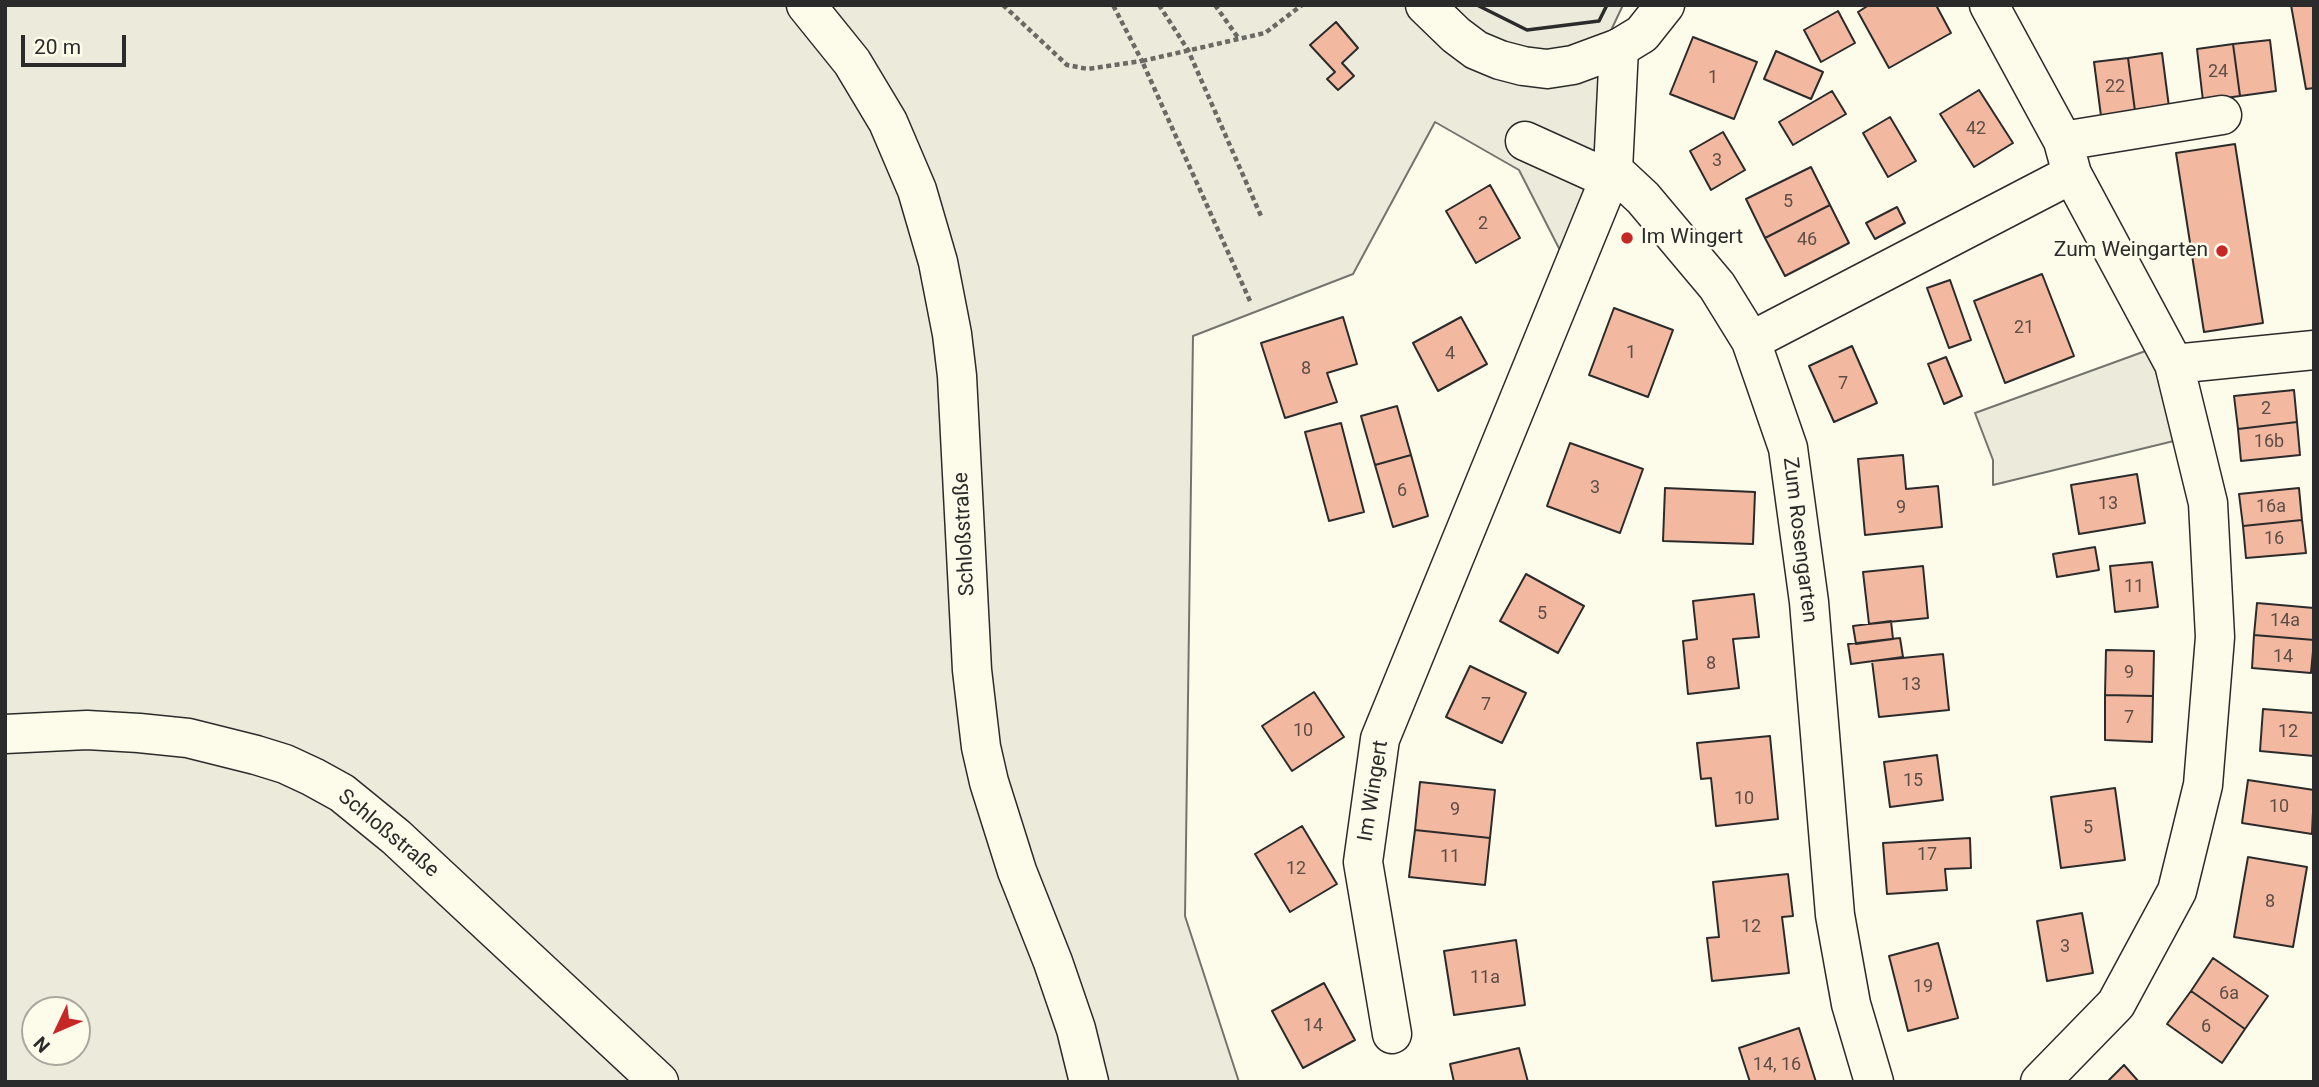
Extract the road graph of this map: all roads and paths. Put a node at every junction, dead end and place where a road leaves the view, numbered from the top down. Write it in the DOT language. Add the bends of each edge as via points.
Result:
graph roads {
  1 [pos="806,5"];
  2 [pos="1003,5"];
  3 [pos="1112,5"];
  4 [pos="1159,5"];
  5 [pos="1215,5"];
  6 [pos="1302,5"];
  7 [pos="1425,5"];
  8 [pos="1665,5"];
  9 [pos="1989,5"];
  10 [pos="1239,39"];
  11 [pos="1619,48"];
  12 [pos="1188,50"];
  13 [pos="1142,61"];
  14 [pos="2222,115"];
  15 [pos="1525,141"];
  16 [pos="2068,158"];
  17 [pos="1611,174"];
  18 [pos="1261,216"];
  19 [pos="1250,301"];
  20 [pos="1751,341"];
  21 [pos="2314,350"];
  22 [pos="2174,364"];
  23 [pos="5,734"];
  24 [pos="1392,1034"];
  25 [pos="659,1082"];
  26 [pos="1089,1082"];
  27 [pos="1874,1082"];
  28 [pos="2039,1082"];
  1 -- 26 [label="street, Schloßstraße" via="852,62 888,122 917,190 938,262 957,376 972,670 981,747 1017,871 1053,962"];
  2 -- 13 [label="path" via="1067,65 1088,69"];
  3 -- 13 [label="path"];
  4 -- 12 [label="path"];
  5 -- 10 [label="path"];
  6 -- 10 [label="path" via="1265,33"];
  7 -- 11 [label="street" via="1476,50 1522,66 1573,65"];
  8 -- 11 [label="street" via="1642,34"];
  9 -- 16 [label="street"];
  10 -- 12 [label="path"];
  11 -- 17 [label="street"];
  12 -- 13 [label="path"];
  12 -- 18 [label="path"];
  13 -- 19 [label="path"];
  14 -- 16 [label="street"];
  15 -- 17 [label="street, Zum Rosengarten"];
  16 -- 20 [label="street"];
  16 -- 22 [label="street"];
  17 -- 20 [label="street, Zum Rosengarten" via="1643,198 1717,286"];
  17 -- 24 [label="street, Im Wingert" via="1380,739 1363,862"];
  20 -- 27 [label="street, Zum Rosengarten" via="1788,448 1809,602 1835,915 1851,1004"];
  21 -- 22 [label="street"];
  22 -- 28 [label="street" via="2208,503 2214,637 2203,785 2177,891 2116,1004"];
  23 -- 25 [label="street, Schloßstraße" via="87,730 188,738 285,764 313,777 342,793 396,837"];
}
